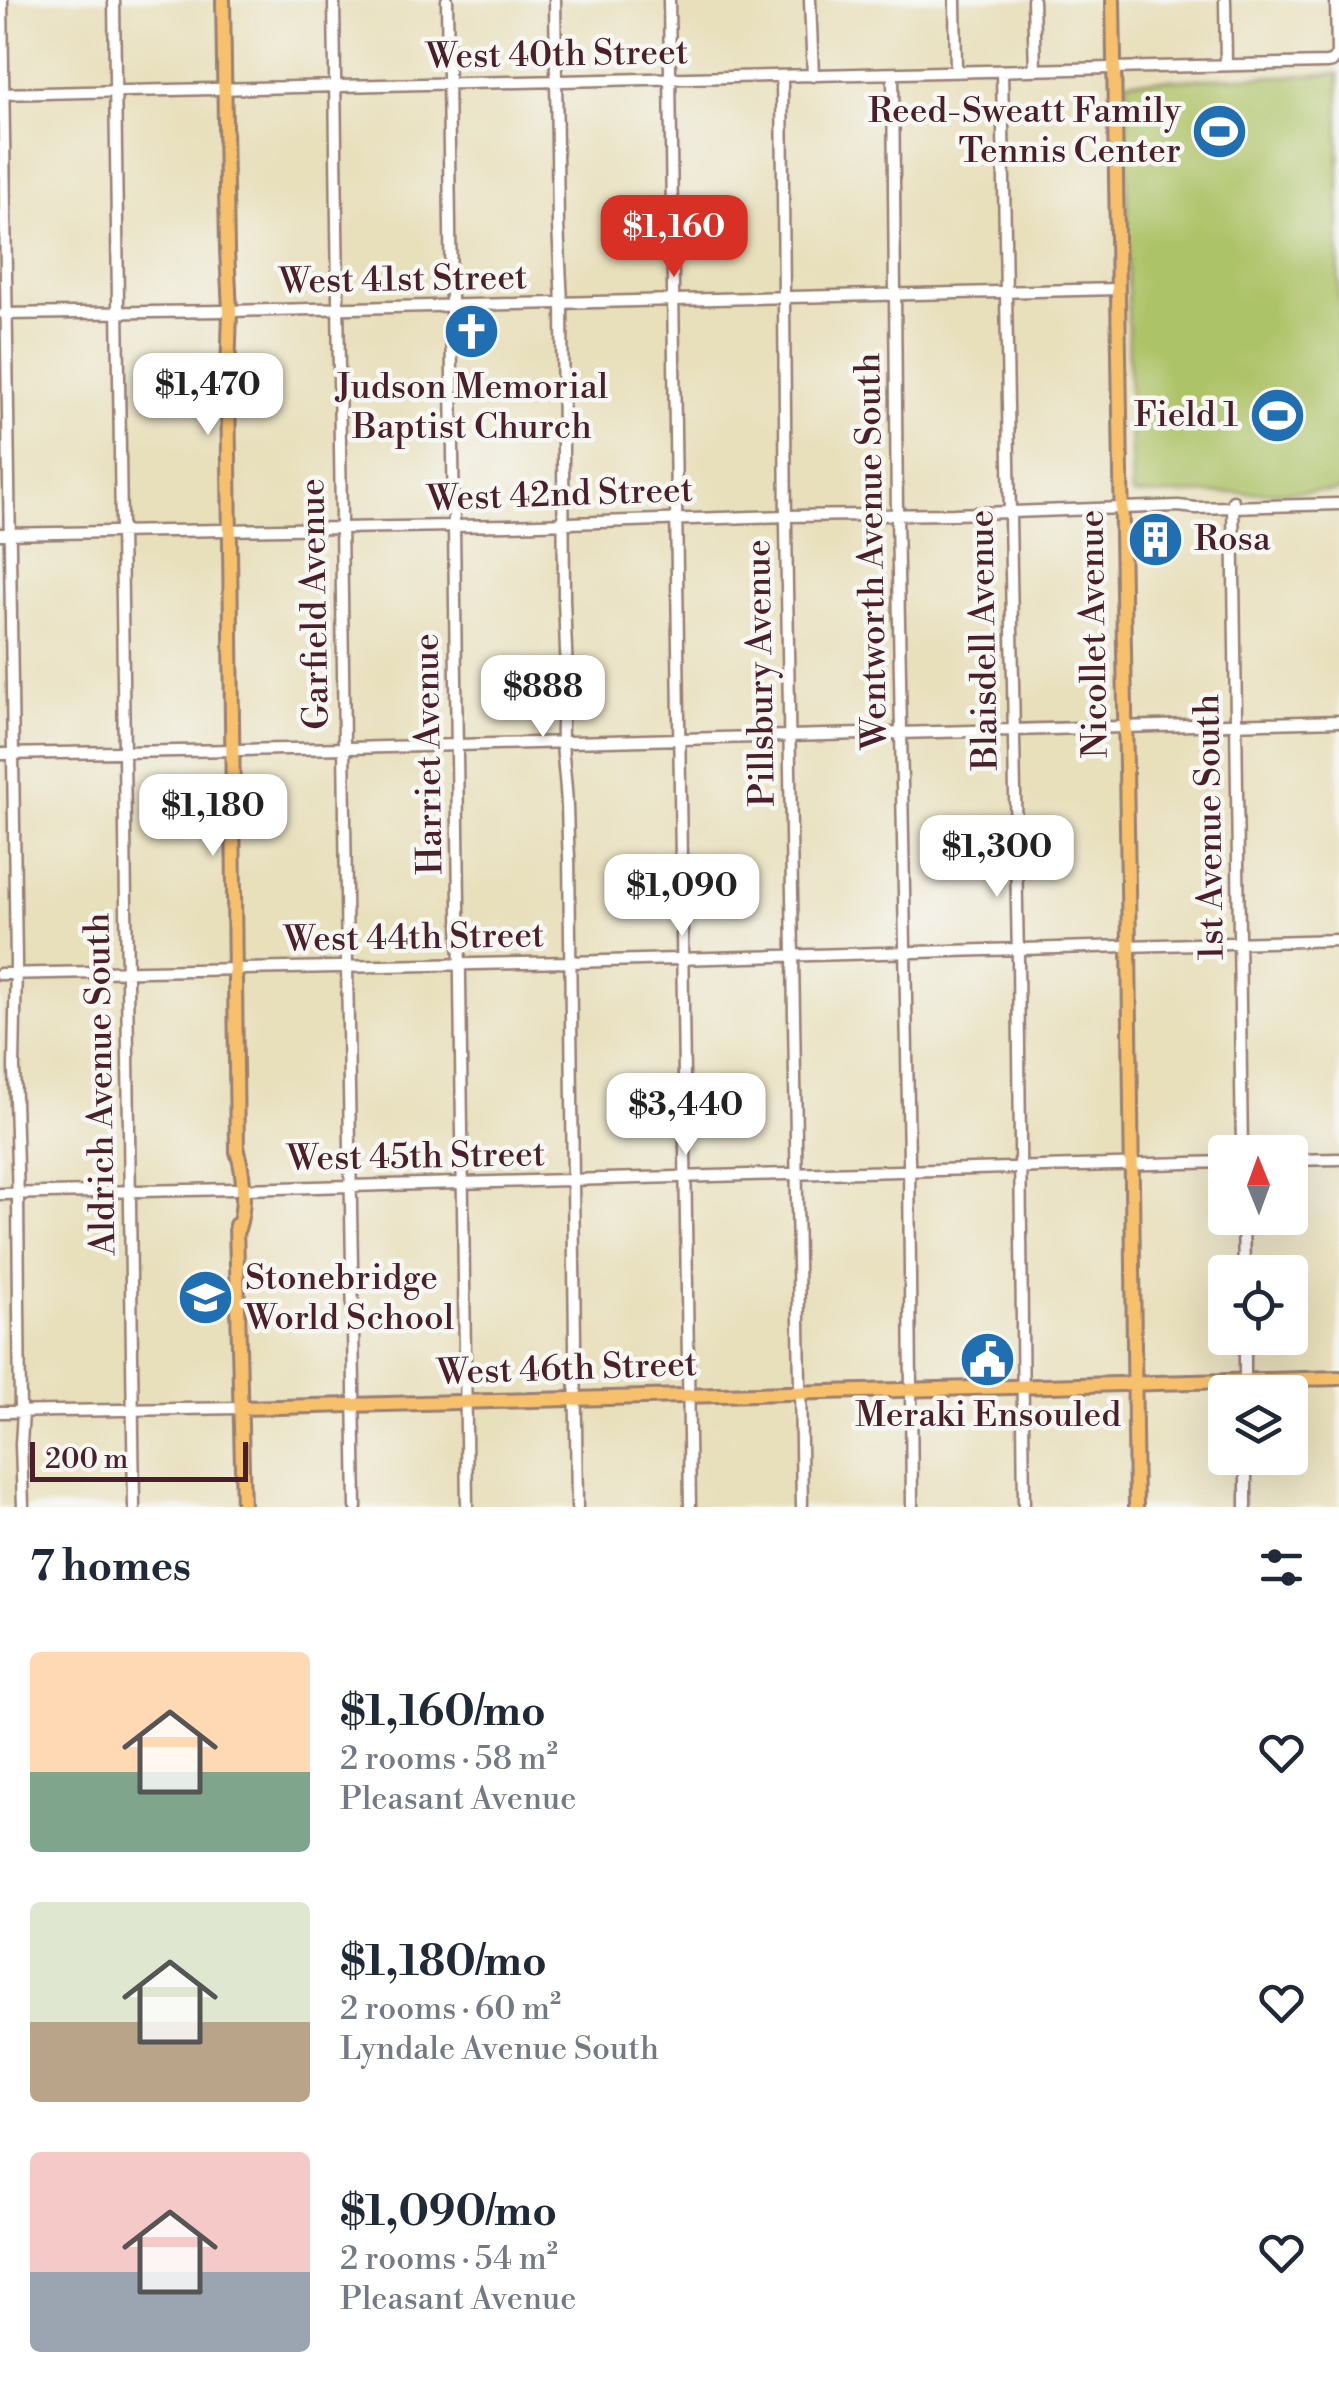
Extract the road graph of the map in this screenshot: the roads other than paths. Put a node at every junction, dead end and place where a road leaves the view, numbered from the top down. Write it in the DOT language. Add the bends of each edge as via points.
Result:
graph roads {
  1 [pos="2,0"];
  2 [pos="114,0"];
  3 [pos="223,0"];
  4 [pos="334,0"];
  5 [pos="447,0"];
  6 [pos="556,0"];
  7 [pos="669,0"];
  8 [pos="810,0"];
  9 [pos="955,0"];
  10 [pos="1033,0"];
  11 [pos="1113,0"];
  12 [pos="1225,0"];
  13 [pos="1336,0"];
  14 [pos="1226,65"];
  15 [pos="1114,68"];
  16 [pos="1034,70"];
  17 [pos="1002,71"];
  18 [pos="956,72"];
  19 [pos="893,74"];
  20 [pos="812,76"];
  21 [pos="782,77"];
  22 [pos="670,80"];
  23 [pos="556,82"];
  24 [pos="447,85"];
  25 [pos="336,88"];
  26 [pos="224,90"];
  27 [pos="115,93"];
  28 [pos="2,94"];
  29 [pos="1118,289"];
  30 [pos="1007,292"];
  31 [pos="896,294"];
  32 [pos="784,297"];
  33 [pos="673,300"];
  34 [pos="562,303"];
  35 [pos="451,306"];
  36 [pos="340,309"];
  37 [pos="226,311"];
  38 [pos="118,313"];
  39 [pos="3,314"];
  40 [pos="1339,501"];
  41 [pos="1233,504"];
  42 [pos="1121,508"];
  43 [pos="1009,512"];
  44 [pos="786,516"];
  45 [pos="897,516"];
  46 [pos="675,520"];
  47 [pos="564,523"];
  48 [pos="453,526"];
  49 [pos="342,529"];
  50 [pos="230,532"];
  51 [pos="121,533"];
  52 [pos="5,534"];
  53 [pos="1339,722"];
  54 [pos="1236,724"];
  55 [pos="1126,726"];
  56 [pos="1014,730"];
  57 [pos="902,732"];
  58 [pos="790,736"];
  59 [pos="679,739"];
  60 [pos="566,742"];
  61 [pos="456,745"];
  62 [pos="345,748"];
  63 [pos="233,750"];
  64 [pos="124,752"];
  65 [pos="13,753"];
  66 [pos="0,754"];
  67 [pos="1339,940"];
  68 [pos="1240,943"];
  69 [pos="1129,946"];
  70 [pos="1018,950"];
  71 [pos="906,954"];
  72 [pos="793,956"];
  73 [pos="682,959"];
  74 [pos="570,962"];
  75 [pos="459,964"];
  76 [pos="346,967"];
  77 [pos="235,970"];
  78 [pos="126,972"];
  79 [pos="0,974"];
  80 [pos="16,974"];
  81 [pos="1242,1135"];
  82 [pos="1339,1159"];
  83 [pos="1308,1160"];
  84 [pos="1208,1163"];
  85 [pos="1132,1165"];
  86 [pos="1021,1168"];
  87 [pos="909,1171"];
  88 [pos="796,1174"];
  89 [pos="686,1178"];
  90 [pos="572,1181"];
  91 [pos="463,1183"];
  92 [pos="350,1186"];
  93 [pos="238,1189"];
  94 [pos="130,1191"];
  95 [pos="0,1194"];
  96 [pos="18,1194"];
  97 [pos="1339,1378"];
  98 [pos="1308,1381"];
  99 [pos="1135,1384"];
  100 [pos="1208,1386"];
  101 [pos="1022,1388"];
  102 [pos="910,1391"];
  103 [pos="800,1393"];
  104 [pos="688,1396"];
  105 [pos="576,1399"];
  106 [pos="464,1402"];
  107 [pos="353,1405"];
  108 [pos="241,1408"];
  109 [pos="132,1410"];
  110 [pos="0,1412"];
  111 [pos="21,1412"];
  112 [pos="1246,1475"];
  113 [pos="23,1507"];
  114 [pos="134,1507"];
  115 [pos="244,1507"];
  116 [pos="356,1507"];
  117 [pos="467,1507"];
  118 [pos="577,1507"];
  119 [pos="690,1507"];
  120 [pos="802,1507"];
  121 [pos="912,1507"];
  122 [pos="1024,1507"];
  123 [pos="1136,1507"];
  124 [pos="1246,1507"];
  1 -- 28 [label="street"];
  2 -- 27 [label="street, Aldrich Avenue South"];
  3 -- 26 [label="main road"];
  4 -- 25 [label="street, Garfield Avenue"];
  5 -- 24 [label="street, Harriet Avenue"];
  6 -- 23 [label="street"];
  7 -- 22 [label="street"];
  8 -- 20 [label="street"];
  9 -- 18 [label="street"];
  10 -- 16 [label="street"];
  11 -- 15 [label="main road, Nicollet Avenue"];
  12 -- 14 [label="street"];
  13 -- 14 [label="street, West 40th Street" via="1335,59"];
  14 -- 15 [label="street, West 40th Street"];
  15 -- 16 [label="street, West 40th Street"];
  15 -- 29 [label="main road, Nicollet Avenue"];
  16 -- 17 [label="street, West 40th Street"];
  17 -- 18 [label="street, West 40th Street"];
  17 -- 30 [label="street, Blaisdell Avenue"];
  18 -- 19 [label="street, West 40th Street"];
  19 -- 20 [label="street, West 40th Street"];
  19 -- 31 [label="street, Wentworth Avenue South"];
  20 -- 21 [label="street, West 40th Street"];
  21 -- 22 [label="street, West 40th Street"];
  21 -- 32 [label="street, Pillsbury Avenue"];
  22 -- 23 [label="street, West 40th Street"];
  22 -- 33 [label="street"];
  23 -- 24 [label="street, West 40th Street"];
  23 -- 34 [label="street"];
  24 -- 25 [label="street, West 40th Street"];
  24 -- 35 [label="street, Harriet Avenue"];
  25 -- 26 [label="street, West 40th Street"];
  25 -- 36 [label="street, Garfield Avenue"];
  26 -- 27 [label="street, West 40th Street"];
  26 -- 37 [label="main road"];
  27 -- 28 [label="street, West 40th Street"];
  27 -- 38 [label="street, Aldrich Avenue South"];
  28 -- 39 [label="street"];
  29 -- 30 [label="street, West 41st Street"];
  29 -- 42 [label="main road, Nicollet Avenue"];
  30 -- 31 [label="street, West 41st Street"];
  30 -- 43 [label="street, Blaisdell Avenue"];
  31 -- 32 [label="street, West 41st Street"];
  31 -- 45 [label="street, Wentworth Avenue South"];
  32 -- 33 [label="street, West 41st Street"];
  32 -- 44 [label="street, Pillsbury Avenue"];
  33 -- 34 [label="street, West 41st Street"];
  33 -- 46 [label="street"];
  34 -- 35 [label="street, West 41st Street"];
  34 -- 47 [label="street"];
  35 -- 36 [label="street, West 41st Street"];
  35 -- 48 [label="street, Harriet Avenue"];
  36 -- 37 [label="street, West 41st Street"];
  36 -- 49 [label="street, Garfield Avenue"];
  37 -- 38 [label="street, West 41st Street"];
  37 -- 50 [label="main road"];
  38 -- 39 [label="street, West 41st Street"];
  38 -- 51 [label="street, Aldrich Avenue South"];
  39 -- 52 [label="street"];
  40 -- 41 [label="street, West 42nd Street"];
  41 -- 42 [label="street, West 42nd Street"];
  41 -- 54 [label="street, 1st Avenue South"];
  42 -- 43 [label="street, West 42nd Street"];
  42 -- 55 [label="main road, Nicollet Avenue"];
  43 -- 45 [label="street, West 42nd Street"];
  43 -- 56 [label="street, Blaisdell Avenue"];
  44 -- 45 [label="street, West 42nd Street"];
  44 -- 46 [label="street, West 42nd Street"];
  44 -- 58 [label="street, Pillsbury Avenue"];
  45 -- 57 [label="street, Wentworth Avenue South"];
  46 -- 47 [label="street, West 42nd Street"];
  46 -- 59 [label="street"];
  47 -- 48 [label="street, West 42nd Street"];
  47 -- 60 [label="street"];
  48 -- 49 [label="street, West 42nd Street"];
  48 -- 61 [label="street, Harriet Avenue"];
  49 -- 50 [label="street, West 42nd Street"];
  49 -- 62 [label="street, Garfield Avenue"];
  50 -- 51 [label="street, West 42nd Street"];
  50 -- 63 [label="main road"];
  51 -- 52 [label="street, West 42nd Street"];
  51 -- 64 [label="street, Aldrich Avenue South"];
  52 -- 65 [label="street"];
  53 -- 54 [label="street"];
  54 -- 55 [label="street"];
  54 -- 68 [label="street, 1st Avenue South"];
  55 -- 56 [label="street"];
  55 -- 69 [label="main road, Nicollet Avenue"];
  56 -- 57 [label="street"];
  56 -- 70 [label="street, Blaisdell Avenue"];
  57 -- 58 [label="street"];
  57 -- 71 [label="street, Wentworth Avenue South"];
  58 -- 59 [label="street"];
  58 -- 72 [label="street, Pillsbury Avenue"];
  59 -- 60 [label="street"];
  59 -- 73 [label="street"];
  60 -- 61 [label="street"];
  60 -- 74 [label="street"];
  61 -- 62 [label="street"];
  61 -- 75 [label="street, Harriet Avenue"];
  62 -- 63 [label="street"];
  62 -- 76 [label="street, Garfield Avenue"];
  63 -- 64 [label="street"];
  63 -- 77 [label="main road"];
  64 -- 65 [label="street"];
  64 -- 78 [label="street, Aldrich Avenue South"];
  65 -- 66 [label="street"];
  65 -- 80 [label="street"];
  67 -- 68 [label="street, West 44th Street"];
  68 -- 69 [label="street, West 44th Street"];
  68 -- 81 [label="street, 1st Avenue South"];
  69 -- 70 [label="street, West 44th Street"];
  69 -- 85 [label="main road, Nicollet Avenue"];
  70 -- 71 [label="street, West 44th Street"];
  70 -- 86 [label="street, Blaisdell Avenue"];
  71 -- 72 [label="street, West 44th Street"];
  71 -- 87 [label="street, Wentworth Avenue South"];
  72 -- 73 [label="street, West 44th Street"];
  72 -- 88 [label="street, Pillsbury Avenue"];
  73 -- 74 [label="street, West 44th Street"];
  73 -- 89 [label="street"];
  74 -- 75 [label="street, West 44th Street"];
  74 -- 90 [label="street"];
  75 -- 76 [label="street, West 44th Street"];
  75 -- 91 [label="street, Harriet Avenue"];
  76 -- 77 [label="street, West 44th Street"];
  76 -- 92 [label="street, Garfield Avenue"];
  77 -- 78 [label="street, West 44th Street"];
  77 -- 93 [label="main road"];
  78 -- 80 [label="street, West 44th Street"];
  78 -- 94 [label="street, Aldrich Avenue South"];
  79 -- 80 [label="street, West 44th Street"];
  80 -- 96 [label="street"];
  82 -- 83 [label="street"];
  84 -- 85 [label="street, West 45th Street"];
  85 -- 86 [label="street, West 45th Street"];
  85 -- 99 [label="main road, Nicollet Avenue"];
  86 -- 87 [label="street, West 45th Street"];
  86 -- 101 [label="street, Blaisdell Avenue"];
  87 -- 88 [label="street, West 45th Street"];
  87 -- 102 [label="street, Wentworth Avenue South"];
  88 -- 89 [label="street, West 45th Street"];
  88 -- 103 [label="street, Pillsbury Avenue"];
  89 -- 90 [label="street, West 45th Street"];
  89 -- 104 [label="street"];
  90 -- 91 [label="street, West 45th Street"];
  90 -- 105 [label="street"];
  91 -- 92 [label="street, West 45th Street"];
  91 -- 106 [label="street, Harriet Avenue"];
  92 -- 93 [label="street, West 45th Street"];
  92 -- 107 [label="street, Garfield Avenue"];
  93 -- 94 [label="street, West 45th Street"];
  93 -- 108 [label="main road"];
  94 -- 96 [label="street, West 45th Street"];
  94 -- 109 [label="street, Aldrich Avenue South"];
  95 -- 96 [label="street, West 45th Street"];
  96 -- 111 [label="street"];
  97 -- 98 [label="main road, West 46th Street"];
  99 -- 100 [label="main road, West 46th Street"];
  99 -- 101 [label="main road, West 46th Street"];
  99 -- 123 [label="main road, Nicollet Avenue"];
  101 -- 102 [label="main road, West 46th Street"];
  101 -- 122 [label="street, Blaisdell Avenue"];
  102 -- 103 [label="main road, West 46th Street"];
  102 -- 121 [label="street, Wentworth Avenue South"];
  103 -- 104 [label="main road, West 46th Street"];
  103 -- 120 [label="street, Pillsbury Avenue"];
  104 -- 105 [label="main road, West 46th Street"];
  104 -- 119 [label="street"];
  105 -- 106 [label="main road, West 46th Street"];
  105 -- 118 [label="street"];
  106 -- 107 [label="main road, West 46th Street"];
  106 -- 117 [label="street, Harriet Avenue"];
  107 -- 108 [label="main road, West 46th Street"];
  107 -- 116 [label="street, Garfield Avenue"];
  108 -- 109 [label="street, West 46th Street"];
  108 -- 115 [label="main road"];
  109 -- 111 [label="street, West 46th Street"];
  109 -- 114 [label="street, Aldrich Avenue South"];
  110 -- 111 [label="street, West 46th Street"];
  111 -- 113 [label="street"];
  112 -- 124 [label="street"];
}
